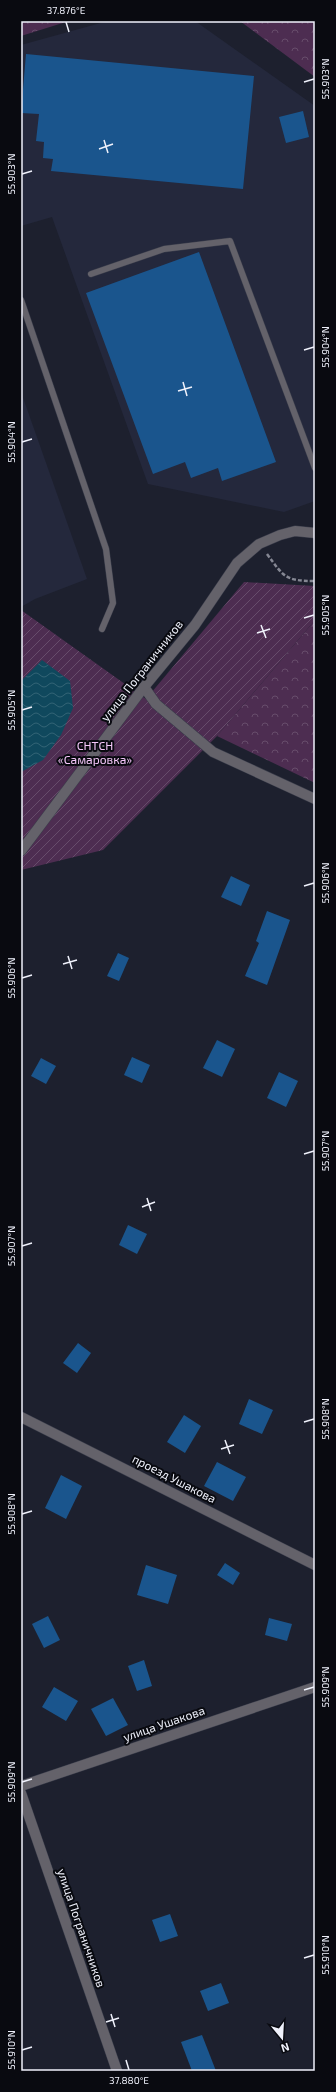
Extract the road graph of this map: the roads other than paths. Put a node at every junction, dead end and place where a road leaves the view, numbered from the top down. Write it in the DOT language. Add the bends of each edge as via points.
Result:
graph roads {
  1 [pos="91,274"];
  2 [pos="21,300"];
  3 [pos="315,468"];
  4 [pos="315,533"];
  5 [pos="102,629"];
  6 [pos="144,687"];
  7 [pos="315,799"];
  8 [pos="21,851"];
  9 [pos="21,1417"];
  10 [pos="315,1565"];
  11 [pos="315,1687"];
  12 [pos="21,1786"];
  13 [pos="21,1793"];
  14 [pos="117,2071"];
  1 -- 3 [label="lane" via="164,249 230,240"];
  2 -- 5 [label="lane" via="106,549 113,603"];
  4 -- 6 [label="street, улица Пограничников" via="295,531 280,535 259,544 237,563 195,625"];
  6 -- 7 [label="street" via="156,704 213,752"];
  6 -- 8 [label="street, улица Пограничников"];
  9 -- 10 [label="street, проезд Ушакова"];
  11 -- 12 [label="street, улица Ушакова"];
  13 -- 14 [label="street, улица Пограничников"];
}
